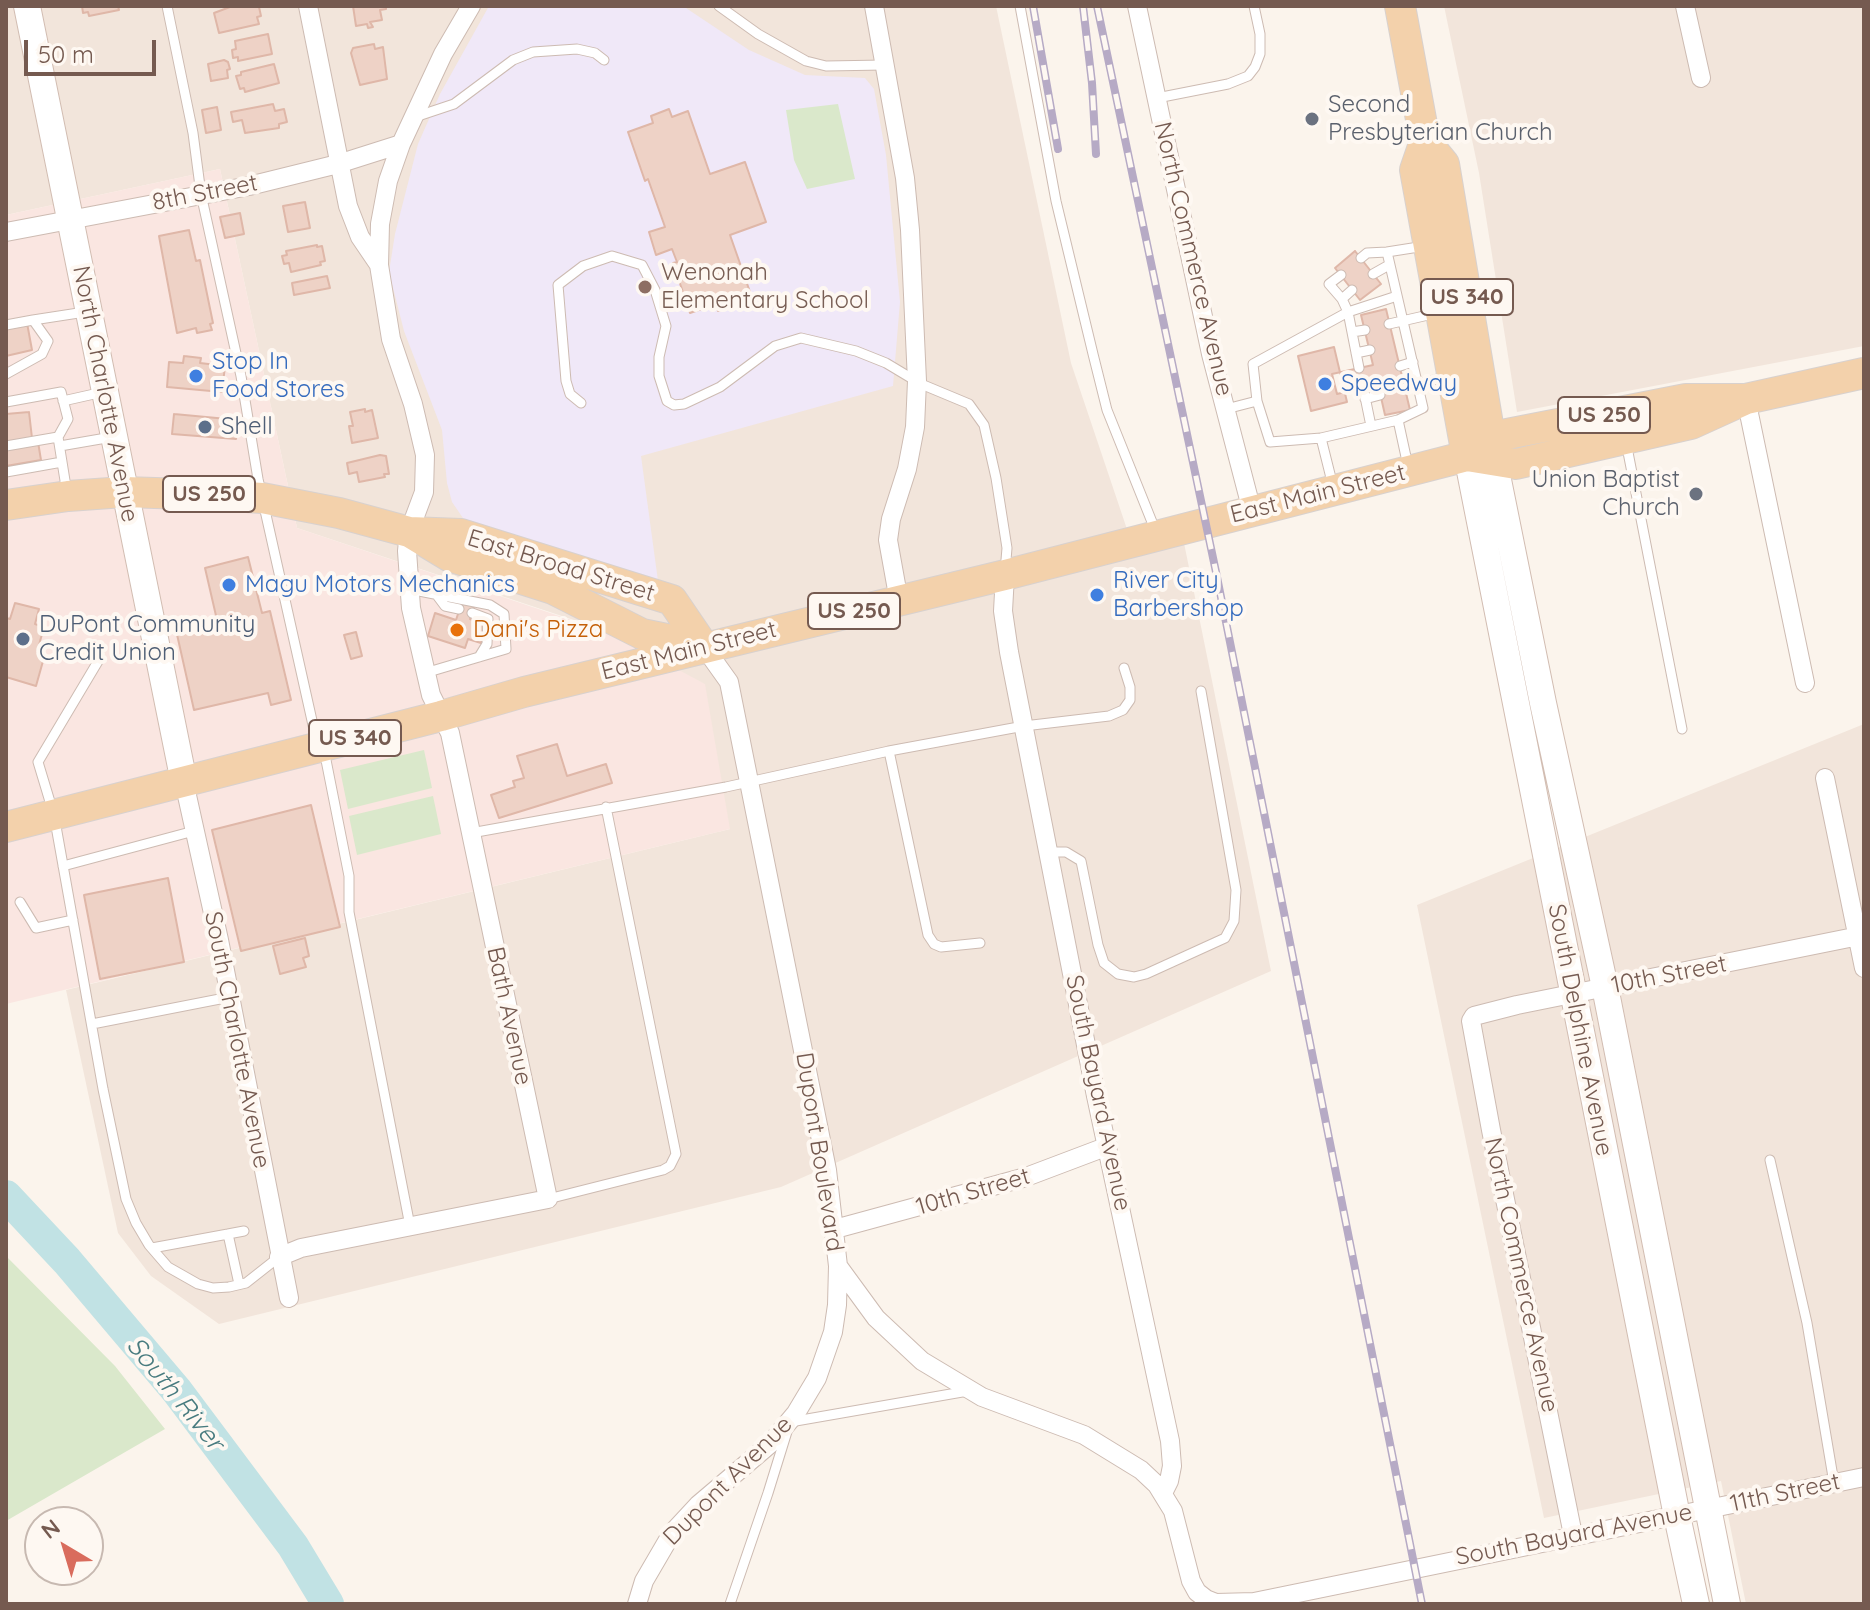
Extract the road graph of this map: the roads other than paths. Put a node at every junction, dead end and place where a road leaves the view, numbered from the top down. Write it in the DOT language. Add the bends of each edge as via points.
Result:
graph roads {
  1 [pos="27,6"];
  2 [pos="167,6"];
  3 [pos="308,6"];
  4 [pos="471,6"];
  5 [pos="874,6"];
  6 [pos="1020,6"];
  7 [pos="1137,6"];
  8 [pos="1254,6"];
  9 [pos="1400,6"];
  10 [pos="1685,6"];
  11 [pos="724,8"];
  12 [pos="604,60"];
  13 [pos="884,65"];
  14 [pos="1701,78"];
  15 [pos="1157,98"];
  16 [pos="412,118"];
  17 [pos="1425,141"];
  18 [pos="401,144"];
  19 [pos="338,164"];
  20 [pos="201,194"];
  21 [pos="70,219"];
  22 [pos="6,232"];
  23 [pos="1428,246"];
  24 [pos="1387,252"];
  25 [pos="1361,258"];
  26 [pos="379,265"];
  27 [pos="1389,265"];
  28 [pos="1373,274"];
  29 [pos="1341,275"];
  30 [pos="1352,290"];
  31 [pos="1397,296"];
  32 [pos="1342,299"];
  33 [pos="88,312"];
  34 [pos="1348,312"];
  35 [pos="1439,312"];
  36 [pos="33,320"];
  37 [pos="1402,321"];
  38 [pos="1389,324"];
  39 [pos="6,325"];
  40 [pos="1365,330"];
  41 [pos="1352,332"];
  42 [pos="1408,342"];
  43 [pos="1394,345"];
  44 [pos="1370,350"];
  45 [pos="1356,353"];
  46 [pos="1413,362"];
  47 [pos="1400,366"];
  48 [pos="1359,368"];
  49 [pos="1864,373"];
  50 [pos="6,374"];
  51 [pos="1453,375"];
  52 [pos="917,381"];
  53 [pos="1418,384"];
  54 [pos="1363,387"];
  55 [pos="1405,388"];
  56 [pos="104,392"];
  57 [pos="1380,395"];
  58 [pos="1365,399"];
  59 [pos="1746,399"];
  60 [pos="63,401"];
  61 [pos="1257,401"];
  62 [pos="6,402"];
  63 [pos="581,403"];
  64 [pos="1226,409"];
  65 [pos="1398,420"];
  66 [pos="1371,426"];
  67 [pos="113,437"];
  68 [pos="1321,438"];
  69 [pos="1625,439"];
  70 [pos="59,441"];
  71 [pos="6,446"];
  72 [pos="1484,453"];
  73 [pos="62,462"];
  74 [pos="1409,470"];
  75 [pos="6,472"];
  76 [pos="1334,489"];
  77 [pos="124,492"];
  78 [pos="68,496"];
  79 [pos="262,498"];
  80 [pos="6,505"];
  81 [pos="1252,511"];
  82 [pos="409,532"];
  83 [pos="1158,535"];
  84 [pos="1005,575"];
  85 [pos="409,589"];
  86 [pos="436,594"];
  87 [pos="899,601"];
  88 [pos="459,609"];
  89 [pos="472,613"];
  90 [pos="704,647"];
  91 [pos="479,657"];
  92 [pos="100,658"];
  93 [pos="1124,668"];
  94 [pos="425,673"];
  95 [pos="1805,683"];
  96 [pos="1201,691"];
  97 [pos="441,716"];
  98 [pos="1024,726"];
  99 [pos="1682,729"];
  100 [pos="320,747"];
  101 [pos="889,751"];
  102 [pos="1825,778"];
  103 [pos="749,781"];
  104 [pos="184,782"];
  105 [pos="606,807"];
  106 [pos="54,815"];
  107 [pos="6,827"];
  108 [pos="194,831"];
  109 [pos="471,833"];
  110 [pos="1049,852"];
  111 [pos="63,866"];
  112 [pos="20,902"];
  113 [pos="73,920"];
  114 [pos="1860,936"];
  115 [pos="980,943"];
  116 [pos="1864,968"];
  117 [pos="1605,987"];
  118 [pos="1572,994"];
  119 [pos="230,997"];
  120 [pos="1474,1016"];
  121 [pos="92,1024"];
  122 [pos="1108,1146"];
  123 [pos="1770,1160"];
  124 [pos="548,1199"];
  125 [pos="410,1226"];
  126 [pos="835,1229"];
  127 [pos="244,1231"];
  128 [pos="228,1234"];
  129 [pos="152,1248"];
  130 [pos="279,1257"];
  131 [pos="838,1266"];
  132 [pos="239,1284"];
  133 [pos="289,1298"];
  134 [pos="969,1391"];
  135 [pos="790,1422"];
  136 [pos="1864,1477"];
  137 [pos="1834,1483"];
  138 [pos="1163,1493"];
  139 [pos="1707,1509"];
  140 [pos="1677,1516"];
  141 [pos="1573,1535"];
  142 [pos="1206,1602"];
  143 [pos="637,1604"];
  144 [pos="730,1604"];
  145 [pos="1696,1604"];
  146 [pos="1727,1604"];
  1 -- 21 [label="main road, North Charlotte Avenue"];
  2 -- 20 [label="lane"];
  3 -- 19 [label="street"];
  4 -- 16 [label="street"];
  5 -- 13 [label="street"];
  6 -- 83 [label="lane" via="1056,201 1107,410"];
  7 -- 15 [label="street, North Commerce Avenue"];
  8 -- 15 [label="lane" via="1260,54 1248,76"];
  9 -- 17 [label="main road, US 340"];
  10 -- 14 [label="street"];
  11 -- 13 [label="lane" via="806,61"];
  12 -- 16 [label="lane" via="577,49 533,52 513,60 454,104"];
  13 -- 52 [label="street" via="905,178"];
  15 -- 64 [label="street, North Commerce Avenue"];
  16 -- 18 [label="street"];
  17 -- 23 [label="main road, US 340" via="1415,170"];
  17 -- 72 [label="main road, US 340" via="1444,164"];
  18 -- 19 [label="street, 8th Street"];
  18 -- 26 [label="street" via="380,224"];
  19 -- 20 [label="street, 8th Street"];
  19 -- 26 [label="street" via="360,237"];
  20 -- 21 [label="street, 8th Street"];
  20 -- 79 [label="lane"];
  21 -- 22 [label="street, 8th Street"];
  21 -- 33 [label="main road, North Charlotte Avenue"];
  23 -- 24 [label="lane"];
  23 -- 35 [label="main road, US 340"];
  24 -- 25 [label="lane"];
  24 -- 27 [label="lane"];
  26 -- 82 [label="street, Bath Avenue" via="391,339 425,455 424,492"];
  27 -- 28 [label="lane"];
  27 -- 31 [label="lane"];
  29 -- 32 [label="lane" via="1329,284"];
  30 -- 32 [label="lane"];
  31 -- 34 [label="lane"];
  31 -- 37 [label="lane"];
  32 -- 34 [label="lane"];
  33 -- 36 [label="lane"];
  33 -- 56 [label="main road, North Charlotte Avenue"];
  34 -- 41 [label="lane"];
  34 -- 61 [label="lane" via="1253,364"];
  35 -- 37 [label="lane"];
  35 -- 51 [label="main road, US 340"];
  36 -- 39 [label="lane"];
  36 -- 50 [label="lane" via="48,341 42,354"];
  37 -- 38 [label="lane"];
  37 -- 42 [label="lane"];
  40 -- 41 [label="lane"];
  41 -- 45 [label="lane"];
  42 -- 43 [label="lane"];
  42 -- 46 [label="lane"];
  44 -- 45 [label="lane"];
  45 -- 48 [label="lane"];
  46 -- 47 [label="lane"];
  46 -- 53 [label="lane"];
  49 -- 59 [label="main road, East Main Street / US 250"];
  51 -- 53 [label="lane"];
  51 -- 72 [label="main road, US 340"];
  52 -- 63 [label="lane" via="856,351 801,338 775,346 720,387 674,405 667,401 659,376 666,326 655,290 642,265 612,256 583,266 558,285 566,381 570,394"];
  52 -- 84 [label="lane" via="969,404 984,425 1007,548"];
  52 -- 87 [label="street" via="915,427 888,540"];
  53 -- 55 [label="lane"];
  53 -- 65 [label="lane" via="1423,408"];
  54 -- 58 [label="lane"];
  56 -- 60 [label="lane"];
  56 -- 67 [label="main road, North Charlotte Avenue"];
  57 -- 58 [label="lane"];
  58 -- 66 [label="lane"];
  59 -- 69 [label="main road, East Main Street / US 250" via="1691,424"];
  59 -- 72 [label="main road, East Main Street / US 250" via="1686,399 1507,434"];
  59 -- 95 [label="street"];
  60 -- 62 [label="lane" via="61,392"];
  60 -- 70 [label="lane" via="68,419"];
  61 -- 64 [label="lane"];
  61 -- 68 [label="lane" via="1270,442"];
  64 -- 81 [label="street, North Commerce Avenue"];
  65 -- 66 [label="lane"];
  65 -- 74 [label="lane"];
  66 -- 68 [label="lane"];
  67 -- 70 [label="lane"];
  67 -- 77 [label="main road, North Charlotte Avenue"];
  68 -- 76 [label="lane"];
  69 -- 72 [label="main road, East Main Street / US 250" via="1516,464"];
  69 -- 99 [label="lane"];
  70 -- 71 [label="lane"];
  70 -- 73 [label="lane"];
  72 -- 74 [label="main road, East Main Street / US 250"];
  72 -- 117 [label="main road, South Delphine Avenue"];
  72 -- 118 [label="main road, South Delphine Avenue"];
  73 -- 75 [label="lane"];
  73 -- 78 [label="lane"];
  74 -- 76 [label="main road, East Main Street / US 250"];
  76 -- 81 [label="main road, East Main Street / US 250"];
  77 -- 78 [label="main road, East Broad Street / US 250"];
  77 -- 79 [label="main road, East Broad Street / US 250"];
  77 -- 104 [label="main road, North Charlotte Avenue"];
  78 -- 80 [label="main road, East Broad Street / US 250"];
  79 -- 82 [label="main road, East Broad Street / US 250"];
  79 -- 100 [label="lane"];
  81 -- 83 [label="main road, East Main Street / US 250"];
  82 -- 85 [label="street, Bath Avenue"];
  82 -- 90 [label="main road, East Broad Street / US 250" via="449,556 553,589 642,634"];
  82 -- 90 [label="main road, East Broad Street / US 250" via="461,534 672,600"];
  83 -- 84 [label="main road, East Main Street / US 250"];
  84 -- 87 [label="main road, East Main Street / US 250"];
  84 -- 98 [label="street, South Bayard Avenue" via="1003,611"];
  85 -- 86 [label="lane"];
  85 -- 94 [label="street, Bath Avenue"];
  86 -- 88 [label="lane" via="445,606"];
  86 -- 91 [label="lane" via="490,605 504,614 506,649"];
  87 -- 90 [label="main road, East Main Street / US 250"];
  89 -- 91 [label="lane" via="488,619 487,644"];
  90 -- 97 [label="main road, East Main Street / US 340"];
  90 -- 103 [label="street, Dupont Boulevard" via="729,682"];
  91 -- 94 [label="lane"];
  92 -- 106 [label="lane" via="38,762"];
  93 -- 98 [label="lane" via="1130,694 1123,710"];
  94 -- 97 [label="street, Bath Avenue"];
  96 -- 110 [label="lane" via="1236,890 1234,921 1225,938 1146,974 1118,974 1104,963 1098,945 1081,861 1066,852"];
  97 -- 100 [label="main road, East Main Street / US 340"];
  97 -- 109 [label="street, Bath Avenue" via="450,733"];
  98 -- 101 [label="lane"];
  98 -- 110 [label="street, South Bayard Avenue"];
  100 -- 104 [label="main road, East Main Street / US 340"];
  100 -- 125 [label="lane" via="349,876 349,912"];
  101 -- 103 [label="lane"];
  101 -- 115 [label="lane" via="928,935 941,947"];
  102 -- 114 [label="street"];
  103 -- 105 [label="lane"];
  103 -- 126 [label="street, Dupont Boulevard"];
  104 -- 106 [label="main road, East Main Street / US 340"];
  104 -- 108 [label="street, South Charlotte Avenue"];
  105 -- 109 [label="lane"];
  105 -- 124 [label="lane" via="676,1154 663,1170"];
  106 -- 107 [label="main road, East Main Street / US 340"];
  106 -- 111 [label="lane"];
  108 -- 111 [label="lane"];
  108 -- 119 [label="street, South Charlotte Avenue"];
  109 -- 124 [label="street, Bath Avenue"];
  110 -- 122 [label="street, South Bayard Avenue"];
  111 -- 113 [label="lane"];
  112 -- 113 [label="lane" via="36,928"];
  113 -- 121 [label="lane"];
  114 -- 116 [label="street"];
  114 -- 117 [label="street, 10th Street"];
  117 -- 118 [label="street, 10th Street"];
  117 -- 139 [label="main road, South Delphine Avenue"];
  118 -- 120 [label="street, 10th Street"];
  118 -- 140 [label="main road, South Delphine Avenue"];
  119 -- 121 [label="lane"];
  119 -- 130 [label="street, South Charlotte Avenue"];
  120 -- 141 [label="street, North Commerce Avenue" via="1471,1027"];
  121 -- 129 [label="lane" via="126,1199"];
  122 -- 126 [label="street, 10th Street" via="1026,1177"];
  122 -- 138 [label="street, South Bayard Avenue" via="1170,1441 1172,1466"];
  123 -- 137 [label="lane" via="1807,1323"];
  124 -- 125 [label="street"];
  125 -- 130 [label="street"];
  126 -- 131 [label="street, Dupont Boulevard"];
  127 -- 128 [label="lane"];
  128 -- 129 [label="lane"];
  128 -- 132 [label="lane"];
  129 -- 132 [label="lane" via="168,1267 198,1284"];
  130 -- 132 [label="lane"];
  130 -- 133 [label="street, South Charlotte Avenue"];
  131 -- 134 [label="street, Dupont Boulevard" via="898,1341"];
  131 -- 135 [label="street, Dupont Avenue" via="833,1332 817,1378"];
  134 -- 135 [label="lane"];
  134 -- 138 [label="street, Dupont Boulevard" via="1094,1440 1141,1470"];
  135 -- 143 [label="street, Dupont Avenue" via="672,1533 650,1568"];
  135 -- 144 [label="lane"];
  136 -- 137 [label="street, 11th Street"];
  137 -- 139 [label="street, 11th Street"];
  138 -- 142 [label="street, South Bayard Avenue" via="1191,1581"];
  139 -- 140 [label="street, South Bayard Avenue"];
  139 -- 146 [label="main road, South Delphine Avenue"];
  140 -- 141 [label="street, South Bayard Avenue"];
  140 -- 145 [label="main road, South Delphine Avenue"];
  141 -- 142 [label="street, South Bayard Avenue" via="1254,1602"];
}
